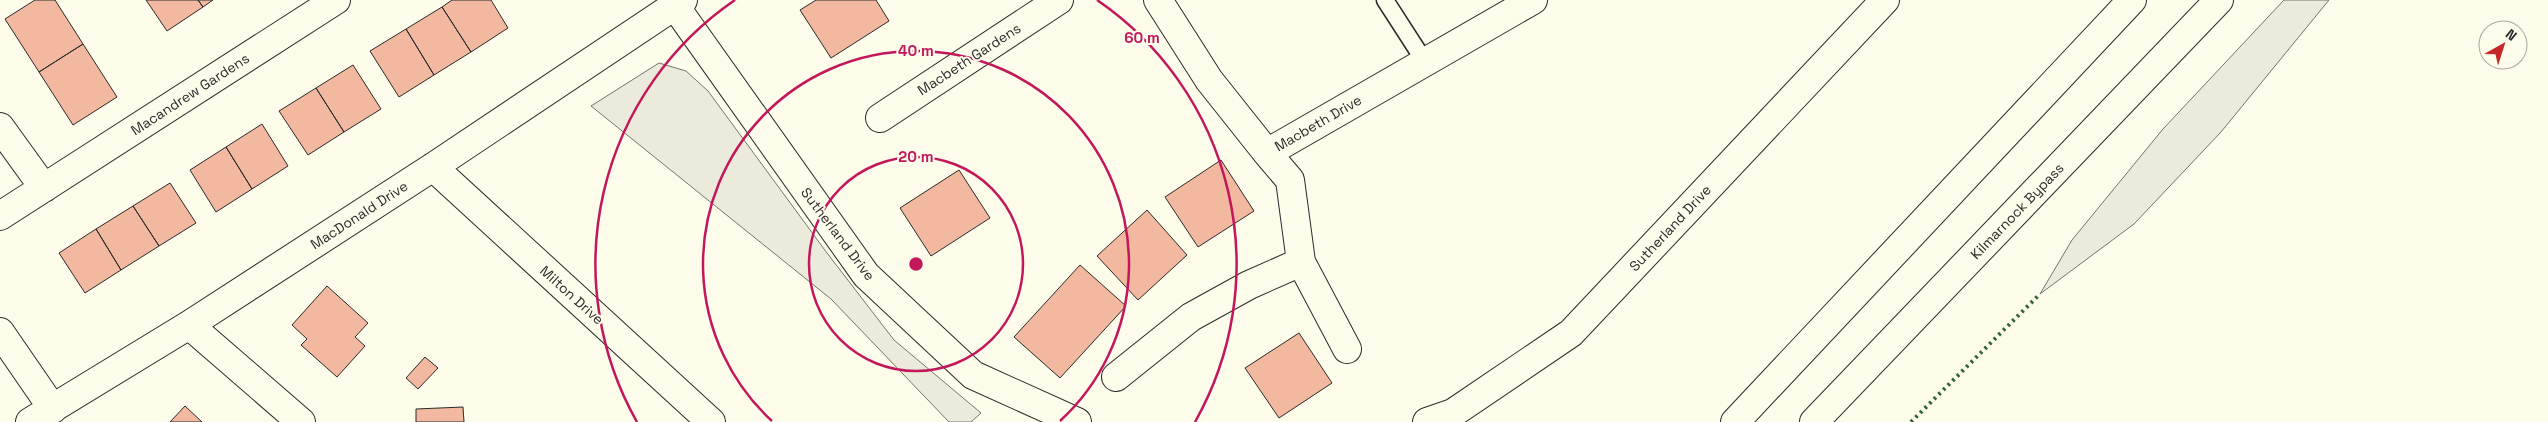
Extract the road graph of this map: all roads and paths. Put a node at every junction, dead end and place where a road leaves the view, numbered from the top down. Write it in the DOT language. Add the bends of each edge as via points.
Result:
graph roads {
  1 [pos="336,0"];
  2 [pos="1059,0"];
  3 [pos="1158,0"];
  4 [pos="1385,0"];
  5 [pos="1533,0"];
  6 [pos="1885,0"];
  7 [pos="2132,0"];
  8 [pos="2219,0"];
  9 [pos="679,3"];
  10 [pos="1425,62"];
  11 [pos="880,118"];
  12 [pos="0,127"];
  13 [pos="1267,153"];
  14 [pos="433,167"];
  15 [pos="44,188"];
  16 [pos="0,216"];
  17 [pos="1301,262"];
  18 [pos="189,325"];
  19 [pos="0,332"];
  20 [pos="1348,349"];
  21 [pos="1116,377"];
  22 [pos="41,415"];
  23 [pos="301,422"];
  24 [pos="711,422"];
  25 [pos="1077,422"];
  26 [pos="1427,422"];
  27 [pos="1735,422"];
  28 [pos="1814,422"];
  1 -- 15 [label="main road, Macandrew Gardens"];
  2 -- 11 [label="main road, Macbeth Gardens"];
  3 -- 13 [label="main road, Macbeth Drive" via="1208,80"];
  4 -- 10 [label="lane"];
  5 -- 10 [label="main road, Macbeth Drive"];
  6 -- 26 [label="main road, Sutherland Drive" via="1570,333 1453,413"];
  7 -- 27 [label="main road"];
  8 -- 28 [label="main road, Kilmarnock Bypass"];
  9 -- 14 [label="main road, MacDonald Drive"];
  9 -- 25 [label="main road, Sutherland Drive" via="866,275 973,375"];
  10 -- 13 [label="main road, Macbeth Drive"];
  12 -- 15 [label="main road"];
  13 -- 17 [label="main road" via="1290,180"];
  14 -- 18 [label="main road, MacDonald Drive"];
  14 -- 24 [label="main road, Milton Drive"];
  15 -- 16 [label="main road, Macandrew Gardens"];
  17 -- 20 [label="main road"];
  17 -- 21 [label="main road" via="1249,285 1191,318"];
  18 -- 22 [label="main road, MacDonald Drive"];
  18 -- 23 [label="main road"];
  19 -- 22 [label="main road"];
}
